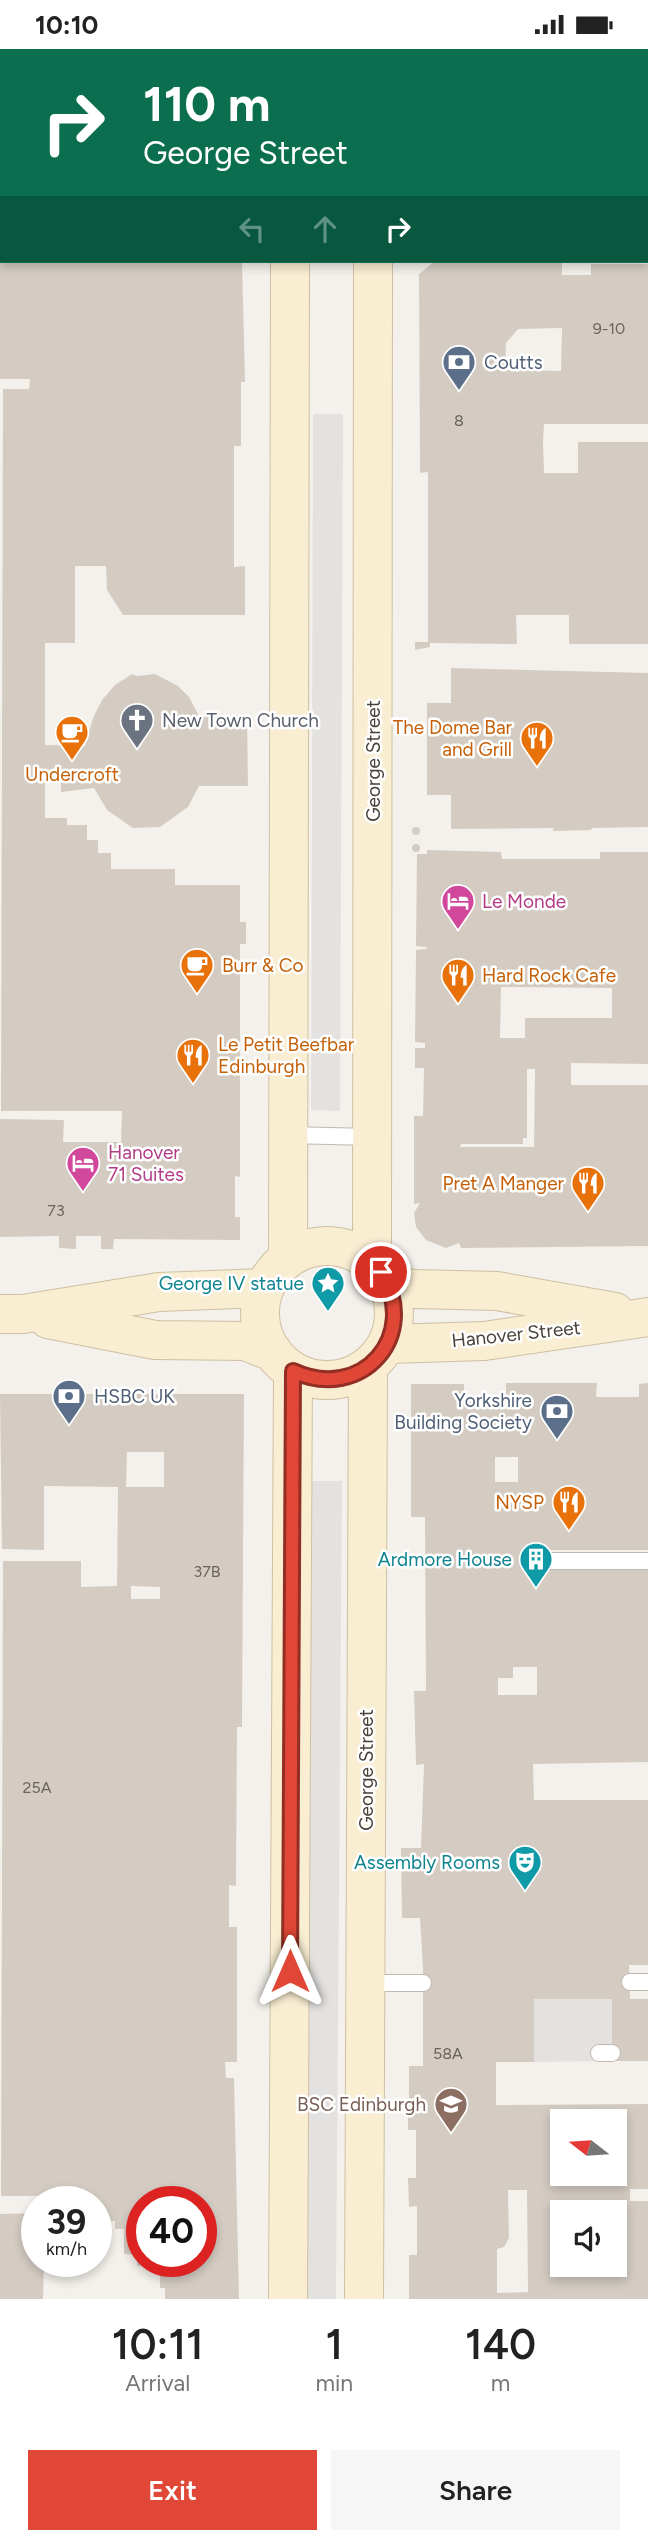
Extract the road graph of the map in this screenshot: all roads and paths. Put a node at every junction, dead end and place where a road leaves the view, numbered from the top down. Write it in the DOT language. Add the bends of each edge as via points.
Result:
graph roads {
  1 [pos="290,263"];
  2 [pos="373,263"];
  3 [pos="287,1135"];
  4 [pos="371,1137"];
  5 [pos="288,1258"];
  6 [pos="381,1273"];
  7 [pos="265,1288"];
  8 [pos="12,1314"];
  9 [pos="646,1317"];
  10 [pos="378,1356"];
  11 [pos="283,1362"];
  12 [pos="648,1561"];
  13 [pos="550,1562"];
  14 [pos="629,1982"];
  15 [pos="648,1982"];
  16 [pos="365,1983"];
  17 [pos="423,1983"];
  18 [pos="288,2299"];
  19 [pos="365,2299"];
  1 -- 3 [label="street"];
  2 -- 4 [label="street, George Street"];
  3 -- 4 [label="lane"];
  3 -- 5 [label="street"];
  4 -- 6 [label="street, George Street"];
  5 -- 6 [label="street" via="330,1245 359,1253"];
  5 -- 7 [label="street"];
  6 -- 9 [label="street, Hanover Street" via="414,1289 497,1291"];
  6 -- 10 [label="street, George Street" via="394,1312"];
  7 -- 8 [label="street" via="159,1292"];
  7 -- 11 [label="street" via="261,1327"];
  8 -- 11 [label="street" via="155,1340 245,1341"];
  9 -- 10 [label="street, Hanover Street"];
  10 -- 11 [label="street" via="357,1374 331,1381"];
  10 -- 16 [label="street, George Street"];
  11 -- 18 [label="street"];
  12 -- 13 [label="lane"];
  14 -- 15 [label="lane"];
  16 -- 17 [label="lane"];
  16 -- 19 [label="street, George Street"];
}
